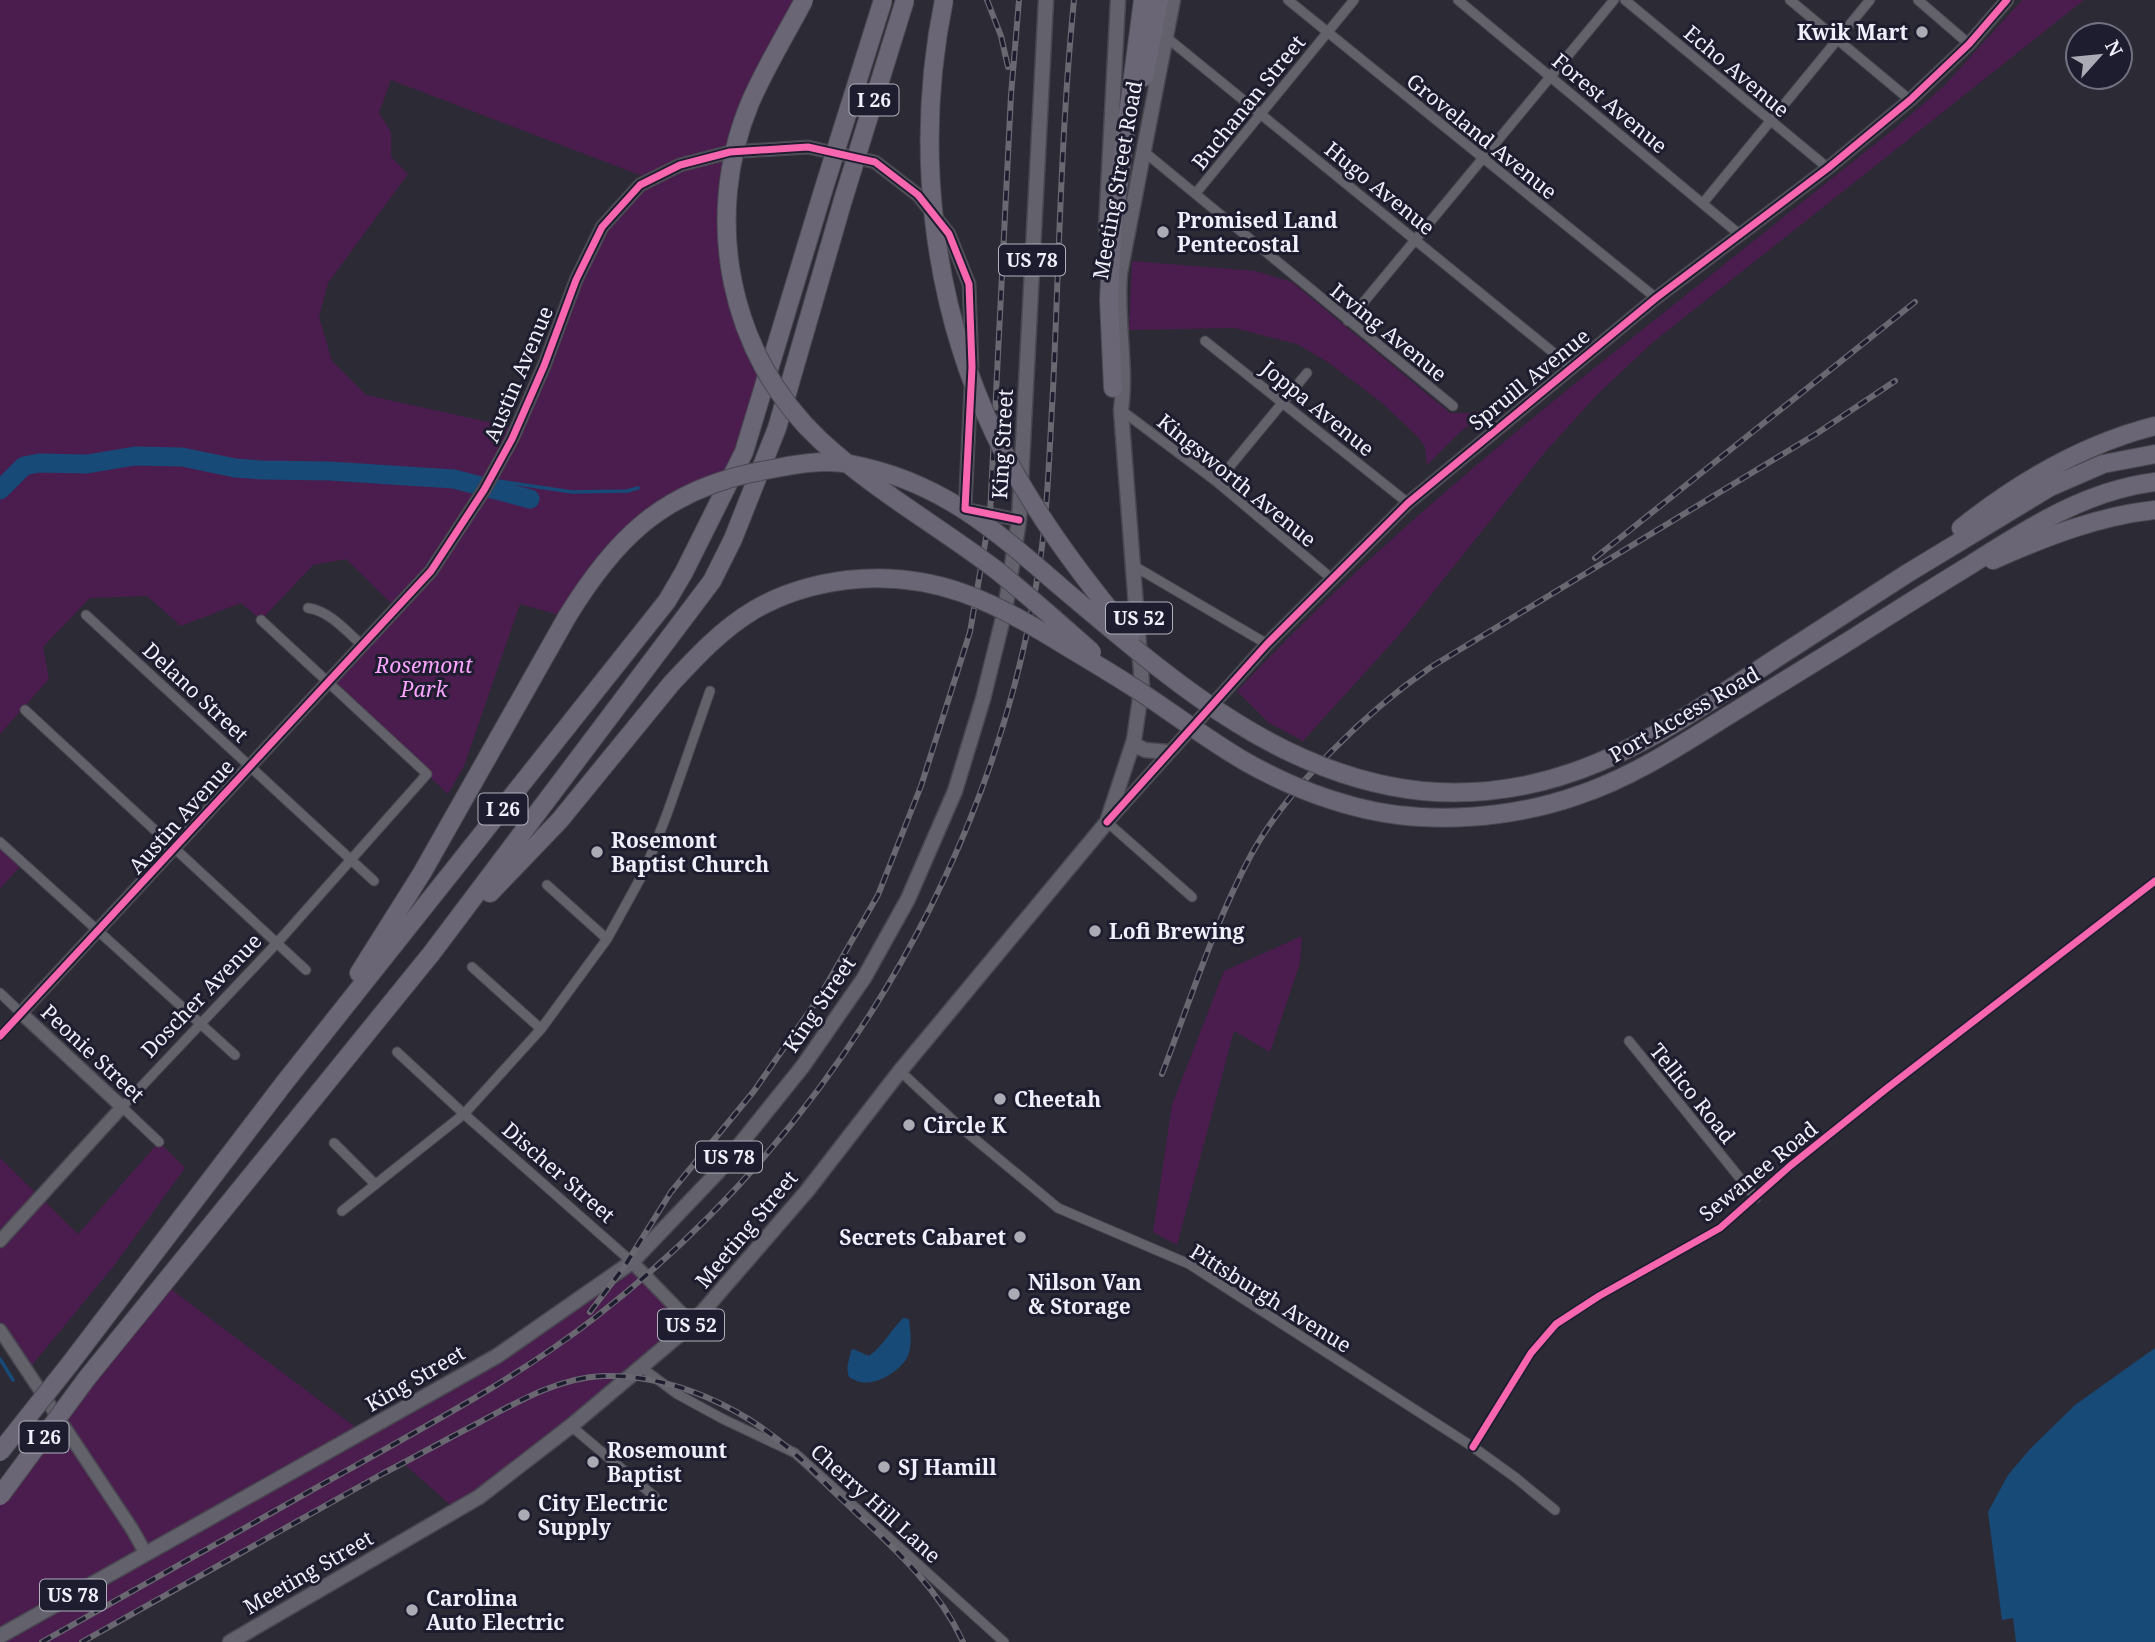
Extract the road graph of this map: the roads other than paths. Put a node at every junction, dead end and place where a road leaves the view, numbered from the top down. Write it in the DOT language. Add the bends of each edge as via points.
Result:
graph roads {
  1 [pos="804,0"];
  2 [pos="883,0"];
  3 [pos="905,0"];
  4 [pos="944,0"];
  5 [pos="1046,0"];
  6 [pos="1118,0"];
  7 [pos="1143,0"];
  8 [pos="1159,0"];
  9 [pos="1173,0"];
  10 [pos="1288,0"];
  11 [pos="1354,0"];
  12 [pos="1458,0"];
  13 [pos="1614,0"];
  14 [pos="1625,0"];
  15 [pos="1790,0"];
  16 [pos="1870,0"];
  17 [pos="1918,0"];
  18 [pos="2007,0"];
  19 [pos="1328,33"];
  20 [pos="1166,37"];
  21 [pos="1838,39"];
  22 [pos="1969,44"];
  23 [pos="1551,76"];
  24 [pos="1910,100"];
  25 [pos="1262,113"];
  26 [pos="1770,121"];
  27 [pos="1142,150"];
  28 [pos="1482,159"];
  29 [pos="1828,168"];
  30 [pos="1196,193"];
  31 [pos="1703,203"];
  32 [pos="1739,234"];
  33 [pos="1417,240"];
  34 [pos="1656,298"];
  35 [pos="1348,321"];
  36 [pos="1119,330"];
  37 [pos="1205,341"];
  38 [pos="1571,367"];
  39 [pos="1307,373"];
  40 [pos="1113,388"];
  41 [pos="1283,402"];
  42 [pos="1453,406"];
  43 [pos="1121,410"];
  44 [pos="2155,426"];
  45 [pos="2155,454"];
  46 [pos="1217,482"];
  47 [pos="2155,482"];
  48 [pos="1408,503"];
  49 [pos="2155,510"];
  50 [pos="1019,520"];
  51 [pos="1134,566"];
  52 [pos="1908,573"];
  53 [pos="1331,578"];
  54 [pos="1920,596"];
  55 [pos="308,608"];
  56 [pos="86,615"];
  57 [pos="261,620"];
  58 [pos="1267,644"];
  59 [pos="363,646"];
  60 [pos="1167,675"];
  61 [pos="329,683"];
  62 [pos="1134,688"];
  63 [pos="710,691"];
  64 [pos="25,710"];
  65 [pos="1133,744"];
  66 [pos="1168,752"];
  67 [pos="250,766"];
  68 [pos="1107,822"];
  69 [pos="0,842"];
  70 [pos="175,849"];
  71 [pos="352,860"];
  72 [pos="374,881"];
  73 [pos="2155,881"];
  74 [pos="547,885"];
  75 [pos="1192,897"];
  76 [pos="98,931"];
  77 [pos="607,939"];
  78 [pos="277,943"];
  79 [pos="432,954"];
  80 [pos="472,967"];
  81 [pos="306,970"];
  82 [pos="0,993"];
  83 [pos="21,1013"];
  84 [pos="199,1024"];
  85 [pos="541,1029"];
  86 [pos="0,1036"];
  87 [pos="1629,1041"];
  88 [pos="397,1052"];
  89 [pos="235,1055"];
  90 [pos="900,1071"];
  91 [pos="285,1082"];
  92 [pos="122,1107"];
  93 [pos="464,1114"];
  94 [pos="159,1142"];
  95 [pos="334,1143"];
  96 [pos="374,1184"];
  97 [pos="1756,1198"];
  98 [pos="342,1212"];
  99 [pos="0,1241"];
  100 [pos="632,1262"];
  101 [pos="692,1324"];
  102 [pos="0,1330"];
  103 [pos="641,1367"];
  104 [pos="571,1426"];
  105 [pos="1473,1447"];
  106 [pos="0,1452"];
  107 [pos="0,1496"];
  108 [pos="655,1497"];
  109 [pos="1555,1510"];
  110 [pos="146,1554"];
  111 [pos="0,1636"];
  112 [pos="230,1642"];
  113 [pos="1004,1642"];
  1 -- 62 [label="highway, bridge" via="750,103 727,199 729,272 762,362 776,388 820,440 877,487 995,569"];
  2 -- 91 [label="highway, I 26, bridge" via="744,452 696,550 667,601"];
  3 -- 79 [label="highway, I 26, bridge" via="777,428 712,582"];
  4 -- 60 [label="highway, bridge" via="934,65 929,169 945,286 969,373 996,437 1055,536 1114,615"];
  5 -- 50 [label="main road, King Street / US 78"];
  6 -- 40 [label="main road, Meeting Street Road / US 52" via="1104,254"];
  7 -- 40 [label="highway" via="1112,235"];
  8 -- 36 [label="highway" via="1133,133 1119,237"];
  9 -- 20 [label="main road, Meeting Street Road / US 52"];
  10 -- 19 [label="street, Groveland Avenue"];
  11 -- 19 [label="street, Buchanan Street"];
  12 -- 23 [label="street, Forest Avenue"];
  13 -- 23 [label="street"];
  14 -- 26 [label="street, Echo Avenue"];
  15 -- 21 [label="street"];
  16 -- 21 [label="street"];
  17 -- 22 [label="street"];
  18 -- 22 [label="street, Spruill Avenue"];
  19 -- 25 [label="street, Buchanan Street"];
  19 -- 28 [label="street, Groveland Avenue"];
  20 -- 25 [label="street, Hugo Avenue"];
  20 -- 27 [label="main road, Meeting Street Road / US 52"];
  21 -- 24 [label="street"];
  21 -- 26 [label="street"];
  22 -- 24 [label="street, Spruill Avenue"];
  23 -- 28 [label="street"];
  23 -- 31 [label="street, Forest Avenue"];
  24 -- 29 [label="street, Spruill Avenue"];
  25 -- 30 [label="street, Buchanan Street"];
  25 -- 33 [label="street, Hugo Avenue"];
  26 -- 29 [label="street, Echo Avenue"];
  26 -- 31 [label="street"];
  27 -- 30 [label="street, Irving Avenue"];
  27 -- 36 [label="main road, Meeting Street Road / US 52" via="1120,265"];
  28 -- 33 [label="street"];
  28 -- 34 [label="street, Groveland Avenue"];
  29 -- 32 [label="street, Spruill Avenue"];
  30 -- 35 [label="street, Irving Avenue"];
  31 -- 32 [label="street, Forest Avenue"];
  32 -- 34 [label="street, Spruill Avenue"];
  33 -- 35 [label="street"];
  33 -- 38 [label="street, Hugo Avenue"];
  34 -- 38 [label="street, Spruill Avenue"];
  35 -- 42 [label="street, Irving Avenue"];
  36 -- 43 [label="main road, Meeting Street Road / US 52"];
  37 -- 41 [label="street, Joppa Avenue"];
  38 -- 48 [label="street, Spruill Avenue"];
  39 -- 41 [label="street"];
  40 -- 43 [label="main road, Meeting Street Road / US 52"];
  41 -- 46 [label="street"];
  41 -- 48 [label="street, Joppa Avenue"];
  43 -- 46 [label="street, Kingsworth Avenue"];
  43 -- 51 [label="main road, Meeting Street Road / US 52"];
  44 -- 52 [label="highway" via="2088,449 2040,473 1973,519"];
  45 -- 52 [label="highway, Port Access Road" via="2075,474"];
  46 -- 53 [label="street, Kingsworth Avenue"];
  47 -- 54 [label="highway, Port Access Road" via="2108,491 2063,509"];
  48 -- 53 [label="street, Spruill Avenue"];
  49 -- 54 [label="highway" via="2072,528"];
  50 -- 59 [label="street, Austin Avenue" via="965,509 972,367 969,284 949,234 918,195 875,162 808,147 730,152 681,165 640,185 603,227 491,478 431,571"];
  50 -- 100 [label="main road, King Street / US 78" via="1005,610 983,699 955,791 908,899 864,978 803,1066 717,1173"];
  51 -- 58 [label="street"];
  51 -- 65 [label="main road, Meeting Street Road / US 52" via="1142,685"];
  52 -- 60 [label="highway, Port Access Road, bridge" via="1626,752 1572,774 1489,791 1423,791 1383,785 1290,754 1243,728"];
  53 -- 58 [label="street, Spruill Avenue"];
  54 -- 62 [label="highway, Port Access Road, bridge" via="1643,768 1575,797 1487,815 1387,813 1298,787 1244,761"];
  55 -- 59 [label="street" via="334,619"];
  56 -- 67 [label="street, Delano Street"];
  57 -- 61 [label="street"];
  58 -- 66 [label="street, Spruill Avenue"];
  59 -- 61 [label="street, Austin Avenue"];
  60 -- 91 [label="highway, bridge" via="990,527 917,483 848,463 824,462 772,469 690,493 620,544 591,578 404,903"];
  61 -- 67 [label="street, Austin Avenue"];
  61 -- 71 [label="street, Doscher Avenue" via="427,774"];
  62 -- 79 [label="highway, bridge" via="984,600 933,584 881,579 801,589 754,610 701,652 560,820"];
  63 -- 77 [label="street" via="645,870"];
  64 -- 70 [label="street"];
  65 -- 66 [label="main road"];
  65 -- 68 [label="main road, Meeting Street Road / US 52"];
  66 -- 68 [label="street, Spruill Avenue"];
  67 -- 70 [label="street, Austin Avenue"];
  67 -- 71 [label="street, Delano Street"];
  68 -- 75 [label="street"];
  68 -- 90 [label="main road, Meeting Street / US 52"];
  69 -- 76 [label="street"];
  70 -- 76 [label="street, Austin Avenue"];
  70 -- 78 [label="street"];
  71 -- 72 [label="street, Delano Street"];
  71 -- 78 [label="street, Doscher Avenue"];
  73 -- 97 [label="street, Sewanee Road" via="1790,1166"];
  74 -- 77 [label="street"];
  76 -- 83 [label="street, Austin Avenue"];
  76 -- 84 [label="street"];
  77 -- 85 [label="street"];
  78 -- 81 [label="street"];
  78 -- 84 [label="street, Doscher Avenue"];
  79 -- 107 [label="highway, I 26, bridge" via="87,1378"];
  80 -- 85 [label="street"];
  82 -- 83 [label="street, Peonie Street"];
  83 -- 86 [label="street, Austin Avenue"];
  83 -- 92 [label="street, Peonie Street"];
  84 -- 89 [label="street"];
  84 -- 92 [label="street, Doscher Avenue"];
  85 -- 93 [label="street"];
  87 -- 97 [label="street, Tellico Road"];
  88 -- 93 [label="street, Discher Street"];
  90 -- 101 [label="main road, Meeting Street / US 52" via="807,1191"];
  90 -- 105 [label="street, Pittsburgh Avenue" via="1058,1208 1189,1264"];
  91 -- 106 [label="highway, I 26, bridge"];
  92 -- 94 [label="street, Peonie Street"];
  92 -- 99 [label="street, Doscher Avenue"];
  93 -- 96 [label="street"];
  93 -- 100 [label="street, Discher Street"];
  95 -- 96 [label="street"];
  96 -- 98 [label="street"];
  97 -- 105 [label="street, Sewanee Road" via="1720,1228 1556,1324 1531,1353"];
  100 -- 101 [label="street, Discher Street"];
  100 -- 110 [label="main road, King Street / US 78" via="497,1356"];
  101 -- 103 [label="main road, Meeting Street / US 52"];
  102 -- 110 [label="street"];
  103 -- 104 [label="main road, Meeting Street / US 52"];
  103 -- 113 [label="street, Cherry Hill Lane" via="677,1394 795,1453"];
  104 -- 108 [label="street"];
  104 -- 112 [label="main road, Meeting Street / US 52" via="479,1497"];
  105 -- 109 [label="street, Pittsburgh Avenue"];
  110 -- 111 [label="main road, King Street / US 78"];
}
